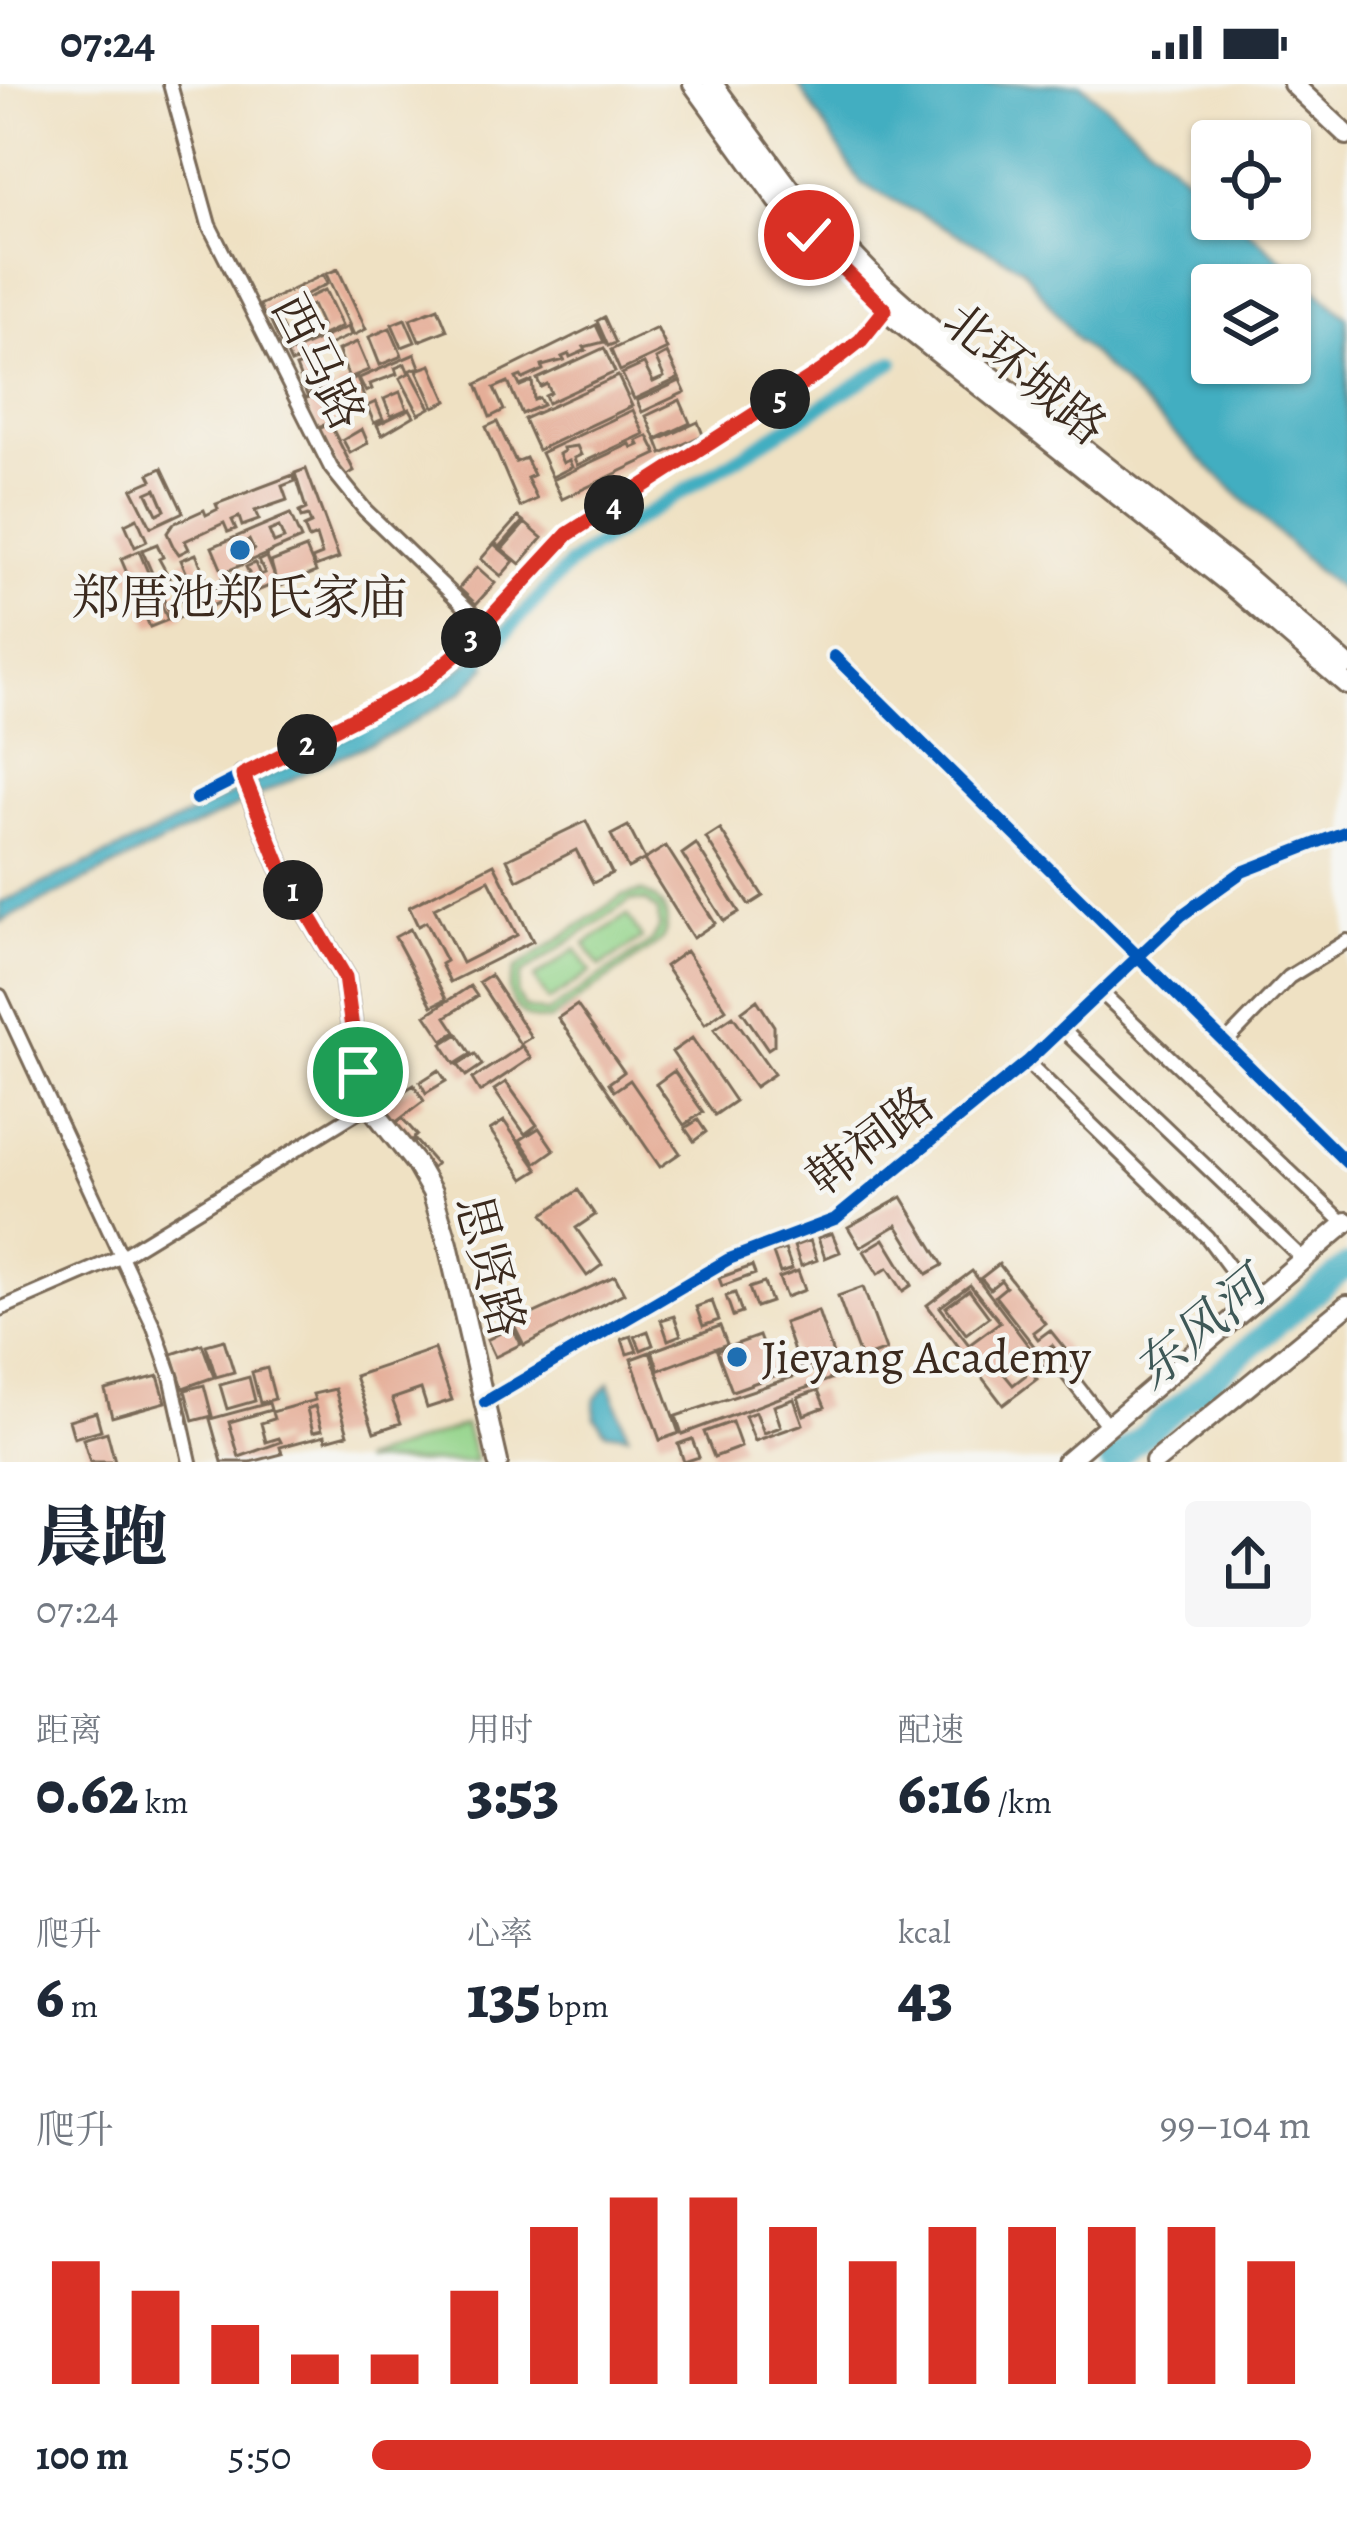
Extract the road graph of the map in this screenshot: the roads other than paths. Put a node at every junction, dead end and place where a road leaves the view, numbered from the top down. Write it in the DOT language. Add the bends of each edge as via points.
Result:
graph roads {
  1 [pos="170,84"];
  2 [pos="693,84"];
  3 [pos="713,84"];
  4 [pos="1293,84"];
  5 [pos="1347,135"];
  6 [pos="885,310"];
  7 [pos="483,624"];
  8 [pos="834,656"];
  9 [pos="1347,665"];
  10 [pos="1347,686"];
  11 [pos="245,778"];
  12 [pos="196,799"];
  13 [pos="1347,831"];
  14 [pos="1347,941"];
  15 [pos="1140,956"];
  16 [pos="1101,992"];
  17 [pos="0,996"];
  18 [pos="1062,1029"];
  19 [pos="1226,1042"];
  20 [pos="1027,1062"];
  21 [pos="369,1105"];
  22 [pos="1347,1162"];
  23 [pos="1346,1223"];
  24 [pos="120,1257"];
  25 [pos="1304,1259"];
  26 [pos="1254,1300"];
  27 [pos="1347,1305"];
  28 [pos="0,1309"];
  29 [pos="1058,1362"];
  30 [pos="485,1402"];
  31 [pos="1108,1426"];
  32 [pos="190,1462"];
  33 [pos="498,1462"];
  34 [pos="1066,1462"];
  35 [pos="1155,1462"];
  1 -- 7 [label="street, 西马路" via="209,225 331,468"];
  2 -- 6 [label="main road, 北环城路" via="778,201"];
  3 -- 9 [label="main road, 北环城路" via="791,190 879,282"];
  4 -- 5 [label="main road"];
  6 -- 7 [label="street" via="836,362 568,534"];
  6 -- 10 [label="main road, 北环城路"];
  7 -- 11 [label="street" via="421,684"];
  8 -- 15 [label="street"];
  11 -- 12 [label="street"];
  11 -- 21 [label="main road, 思贤路" via="280,866 345,977"];
  13 -- 15 [label="street, 韩祠路" via="1242,872"];
  14 -- 19 [label="street" via="1289,977"];
  15 -- 16 [label="street, 韩祠路"];
  15 -- 19 [label="street"];
  16 -- 18 [label="street, 韩祠路"];
  16 -- 23 [label="street"];
  17 -- 24 [label="street"];
  18 -- 20 [label="street, 韩祠路"];
  18 -- 25 [label="street"];
  19 -- 22 [label="street"];
  20 -- 26 [label="street" via="1207,1237"];
  20 -- 30 [label="street, 韩祠路" via="835,1219 729,1259"];
  21 -- 24 [label="street"];
  21 -- 30 [label="main road, 思贤路" via="432,1192"];
  23 -- 25 [label="main road"];
  24 -- 28 [label="street"];
  24 -- 32 [label="street" via="171,1376"];
  25 -- 26 [label="main road"];
  26 -- 31 [label="main road"];
  27 -- 35 [label="main road"];
  29 -- 31 [label="street"];
  30 -- 33 [label="main road, 思贤路"];
  31 -- 34 [label="main road"];
}
